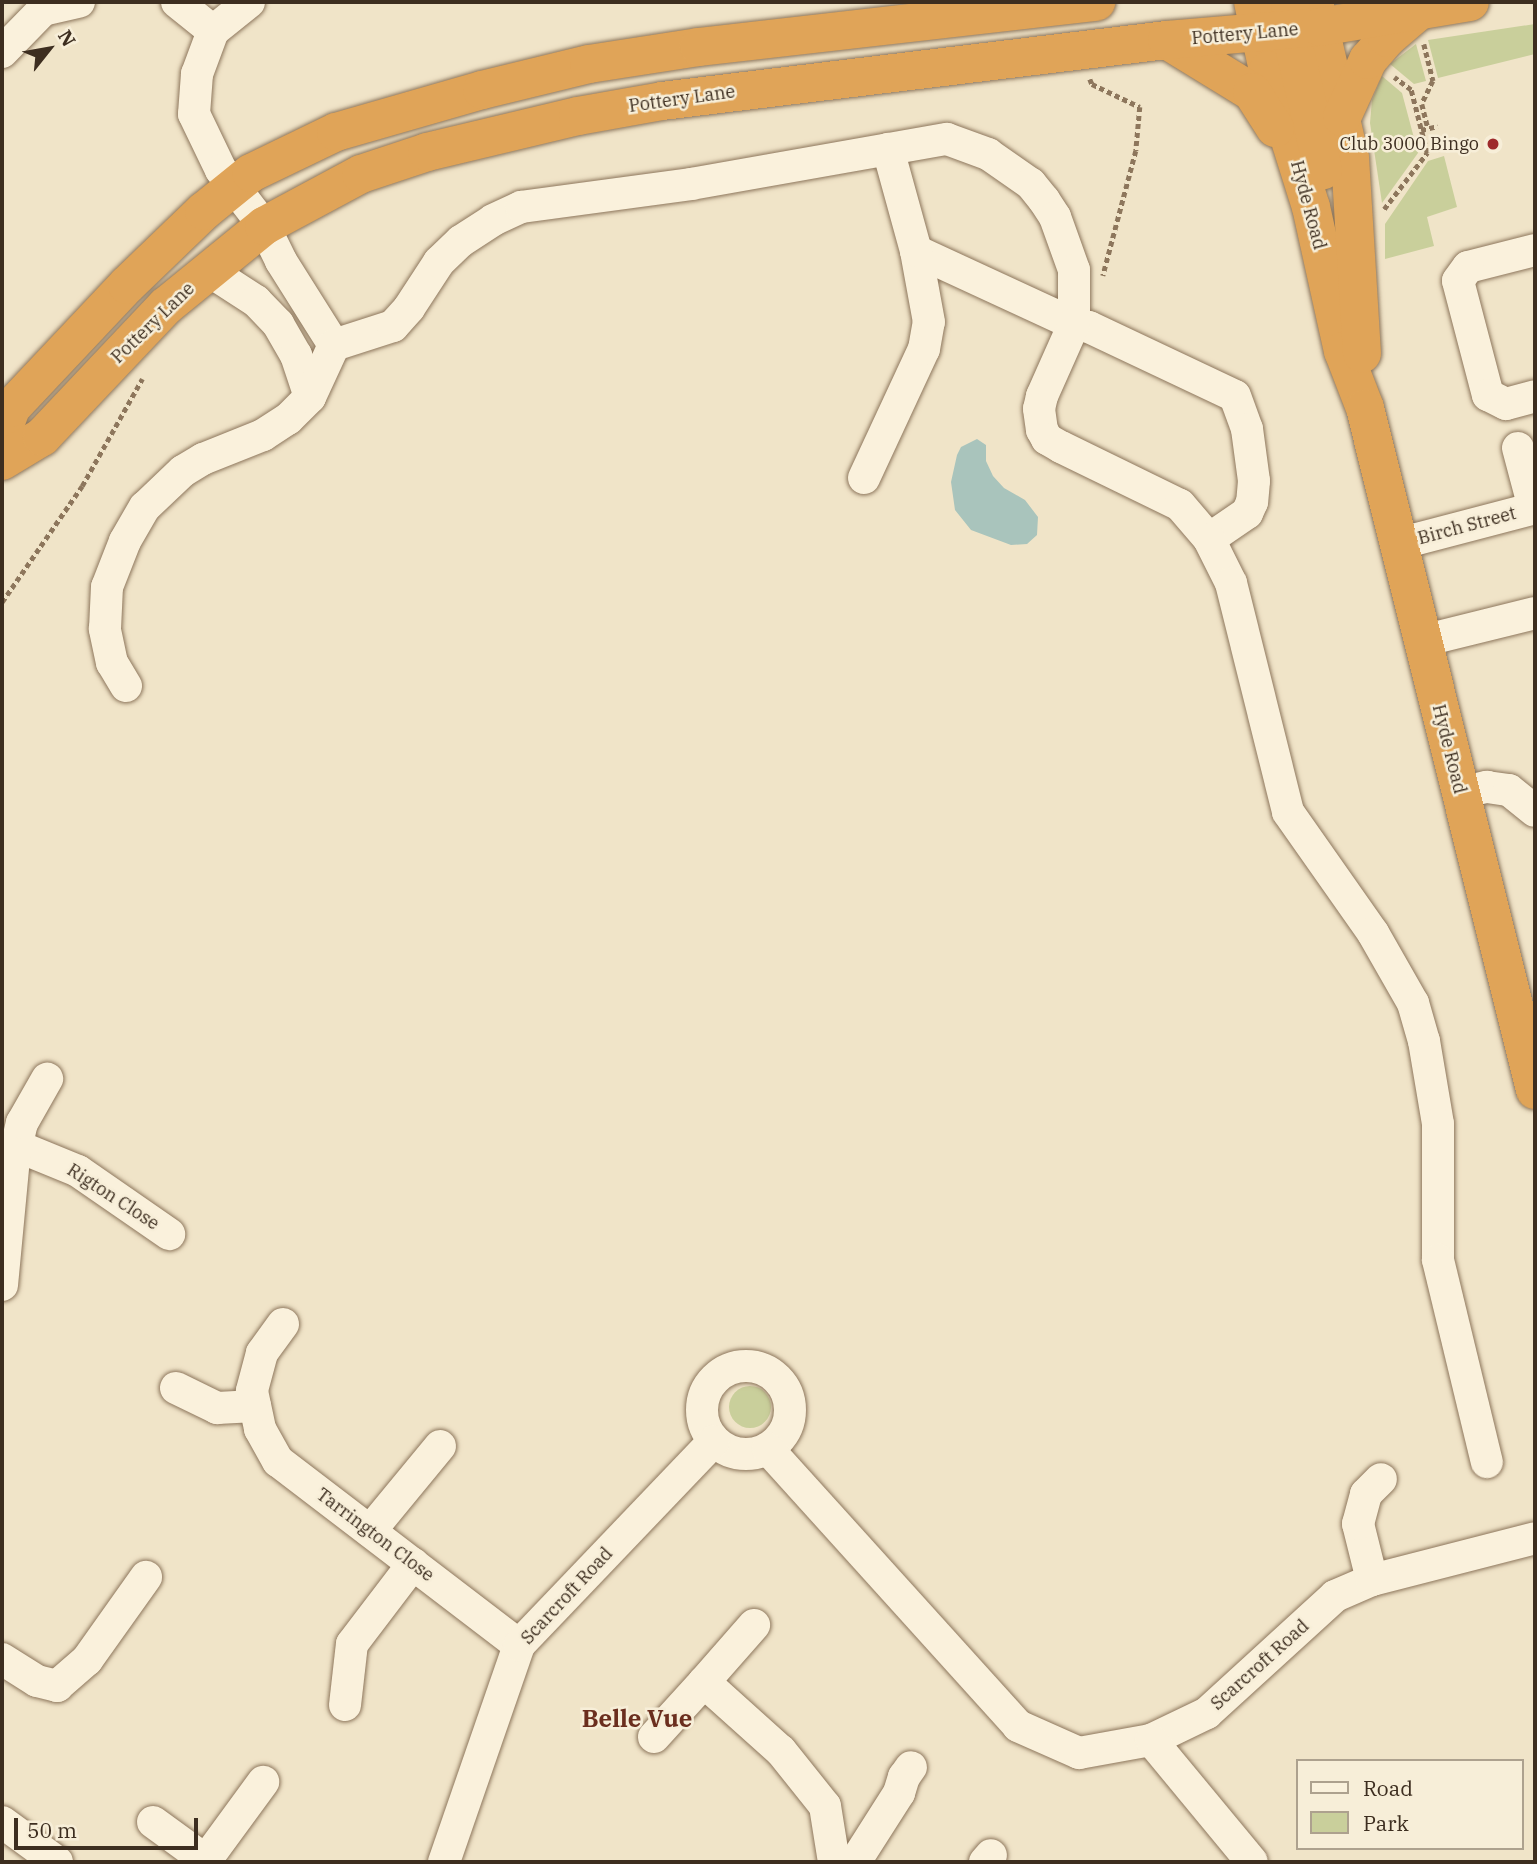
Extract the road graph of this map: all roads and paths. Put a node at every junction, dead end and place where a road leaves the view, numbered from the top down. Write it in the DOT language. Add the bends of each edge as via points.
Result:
graph roads {
  1 [pos="79,2"];
  2 [pos="177,2"];
  3 [pos="249,2"];
  4 [pos="1096,2"];
  5 [pos="1470,2"];
  6 [pos="1286,14"];
  7 [pos="1421,21"];
  8 [pos="213,31"];
  9 [pos="1167,40"];
  10 [pos="2,52"];
  11 [pos="1391,75"];
  12 [pos="1090,78"];
  13 [pos="1342,117"];
  14 [pos="1438,126"];
  15 [pos="1428,128"];
  16 [pos="1421,130"];
  17 [pos="888,149"];
  18 [pos="234,187"];
  19 [pos="1311,207"];
  20 [pos="1377,218"];
  21 [pos="264,226"];
  22 [pos="1535,250"];
  23 [pos="916,251"];
  24 [pos="1324,266"];
  25 [pos="208,270"];
  26 [pos="1082,326"];
  27 [pos="334,345"];
  28 [pos="146,372"];
  29 [pos="1535,396"];
  30 [pos="310,397"];
  31 [pos="1365,408"];
  32 [pos="2,433"];
  33 [pos="1518,448"];
  34 [pos="2,460"];
  35 [pos="864,478"];
  36 [pos="1534,508"];
  37 [pos="1209,539"];
  38 [pos="1398,544"];
  39 [pos="2,601"];
  40 [pos="1535,613"];
  41 [pos="1422,641"];
  42 [pos="126,686"];
  43 [pos="1461,793"];
  44 [pos="1534,808"];
  45 [pos="47,1079"];
  46 [pos="1535,1090"];
  47 [pos="17,1146"];
  48 [pos="169,1234"];
  49 [pos="3,1264"];
  50 [pos="283,1324"];
  51 [pos="176,1388"];
  52 [pos="255,1406"];
  53 [pos="714,1441"];
  54 [pos="440,1446"];
  55 [pos="768,1449"];
  56 [pos="1487,1462"];
  57 [pos="1381,1479"];
  58 [pos="370,1531"];
  59 [pos="1535,1538"];
  60 [pos="413,1564"];
  61 [pos="146,1577"];
  62 [pos="1372,1580"];
  63 [pos="754,1625"];
  64 [pos="519,1645"];
  65 [pos="2,1659"];
  66 [pos="704,1682"];
  67 [pos="345,1705"];
  68 [pos="654,1737"];
  69 [pos="1151,1741"];
  70 [pos="911,1767"];
  71 [pos="263,1782"];
  72 [pos="2,1822"];
  73 [pos="153,1822"];
  74 [pos="207,1861"];
  75 [pos="57,1862"];
  76 [pos="444,1862"];
  77 [pos="834,1862"];
  78 [pos="855,1862"];
  79 [pos="1252,1862"];
  1 -- 10 [label="street" via="43,10"];
  2 -- 8 [label="street"];
  3 -- 8 [label="street"];
  4 -- 18 [label="highway" via="699,47 589,64 482,89 336,132 251,173"];
  5 -- 7 [label="highway, Pottery Lane"];
  6 -- 7 [label="highway, Pottery Lane"];
  6 -- 9 [label="highway, Pottery Lane"];
  6 -- 13 [label="highway, Hyde Road"];
  6 -- 19 [label="highway, Hyde Road"];
  6 -- 24 [label="highway" via="1321,153 1328,211"];
  7 -- 13 [label="highway" via="1387,38 1368,61"];
  7 -- 15 [label="path" via="1433,81 1422,104"];
  8 -- 18 [label="street" via="197,74 194,114 219,167"];
  9 -- 19 [label="highway" via="1226,75 1261,103"];
  9 -- 21 [label="highway, Pottery Lane" via="662,101 578,116 427,152 361,174"];
  11 -- 16 [label="path" via="1410,90"];
  12 -- 26 [label="path" via="1092,84 1140,107 1136,151"];
  13 -- 31 [label="highway, Hyde Road" via="1356,225"];
  14 -- 15 [label="path"];
  15 -- 16 [label="path"];
  16 -- 20 [label="path" via="1427,153"];
  17 -- 23 [label="street"];
  17 -- 26 [label="street" via="947,139 988,154 1031,184 1055,217 1074,270"];
  17 -- 27 [label="street" via="691,184 521,207 461,241 439,262 393,326"];
  18 -- 21 [label="street"];
  18 -- 32 [label="highway" via="127,285 11,408"];
  19 -- 24 [label="highway, Hyde Road"];
  21 -- 25 [label="highway, Pottery Lane"];
  21 -- 27 [label="street"];
  22 -- 29 [label="street" via="1468,267 1458,281 1488,395 1506,404"];
  23 -- 26 [label="street"];
  23 -- 35 [label="street" via="929,322 924,349"];
  24 -- 31 [label="highway, Hyde Road" via="1343,351"];
  25 -- 30 [label="street" via="256,301 278,324 296,355"];
  25 -- 34 [label="highway, Pottery Lane" via="166,306 42,437"];
  26 -- 37 [label="street" via="1039,409 1047,439 1180,505"];
  26 -- 37 [label="street" via="1235,396 1247,429 1252,502 1241,518"];
  27 -- 30 [label="street"];
  28 -- 39 [label="path" via="82,486"];
  30 -- 42 [label="street" via="263,435 183,471 145,507 107,587 105,629 112,663"];
  31 -- 38 [label="highway, Hyde Road"];
  33 -- 36 [label="street"];
  36 -- 38 [label="street, Birch Street"];
  37 -- 56 [label="street" via="1231,583 1287,812 1373,933 1413,1003 1438,1124 1438,1260"];
  38 -- 41 [label="highway, Hyde Road"];
  40 -- 41 [label="street"];
  41 -- 43 [label="highway, Hyde Road"];
  43 -- 44 [label="street" via="1487,787 1509,790"];
  43 -- 46 [label="highway, Hyde Road"];
  45 -- 47 [label="street" via="22,1123"];
  47 -- 48 [label="street, Rigton Close" via="78,1171"];
  47 -- 49 [label="street"];
  50 -- 52 [label="street, Tarrington Close" via="262,1353 252,1391"];
  51 -- 52 [label="street" via="217,1408"];
  52 -- 58 [label="street, Tarrington Close" via="260,1429 278,1461"];
  53 -- 55 [label="street" via="740,1454"];
  53 -- 55 [label="street" via="702,1414 706,1393 719,1376 746,1366 773,1375 789,1399 787,1428"];
  53 -- 64 [label="street, Scarcroft Road"];
  54 -- 58 [label="street"];
  55 -- 69 [label="street, Scarcroft Road" via="1018,1726 1079,1753"];
  57 -- 62 [label="street" via="1366,1494 1358,1524"];
  58 -- 60 [label="street, Tarrington Close"];
  59 -- 62 [label="street, Scarcroft Road"];
  60 -- 64 [label="street, Tarrington Close"];
  60 -- 67 [label="street" via="352,1644"];
  61 -- 65 [label="street" via="87,1660 57,1686 37,1681"];
  62 -- 69 [label="street, Scarcroft Road" via="1335,1596 1207,1713"];
  63 -- 66 [label="street"];
  64 -- 76 [label="street, Scarcroft Road"];
  66 -- 68 [label="street"];
  66 -- 77 [label="street" via="781,1751 825,1806"];
  69 -- 79 [label="street"];
  70 -- 78 [label="street" via="900,1793"];
  71 -- 74 [label="street"];
  72 -- 75 [label="street"];
  73 -- 74 [label="street"];
}
